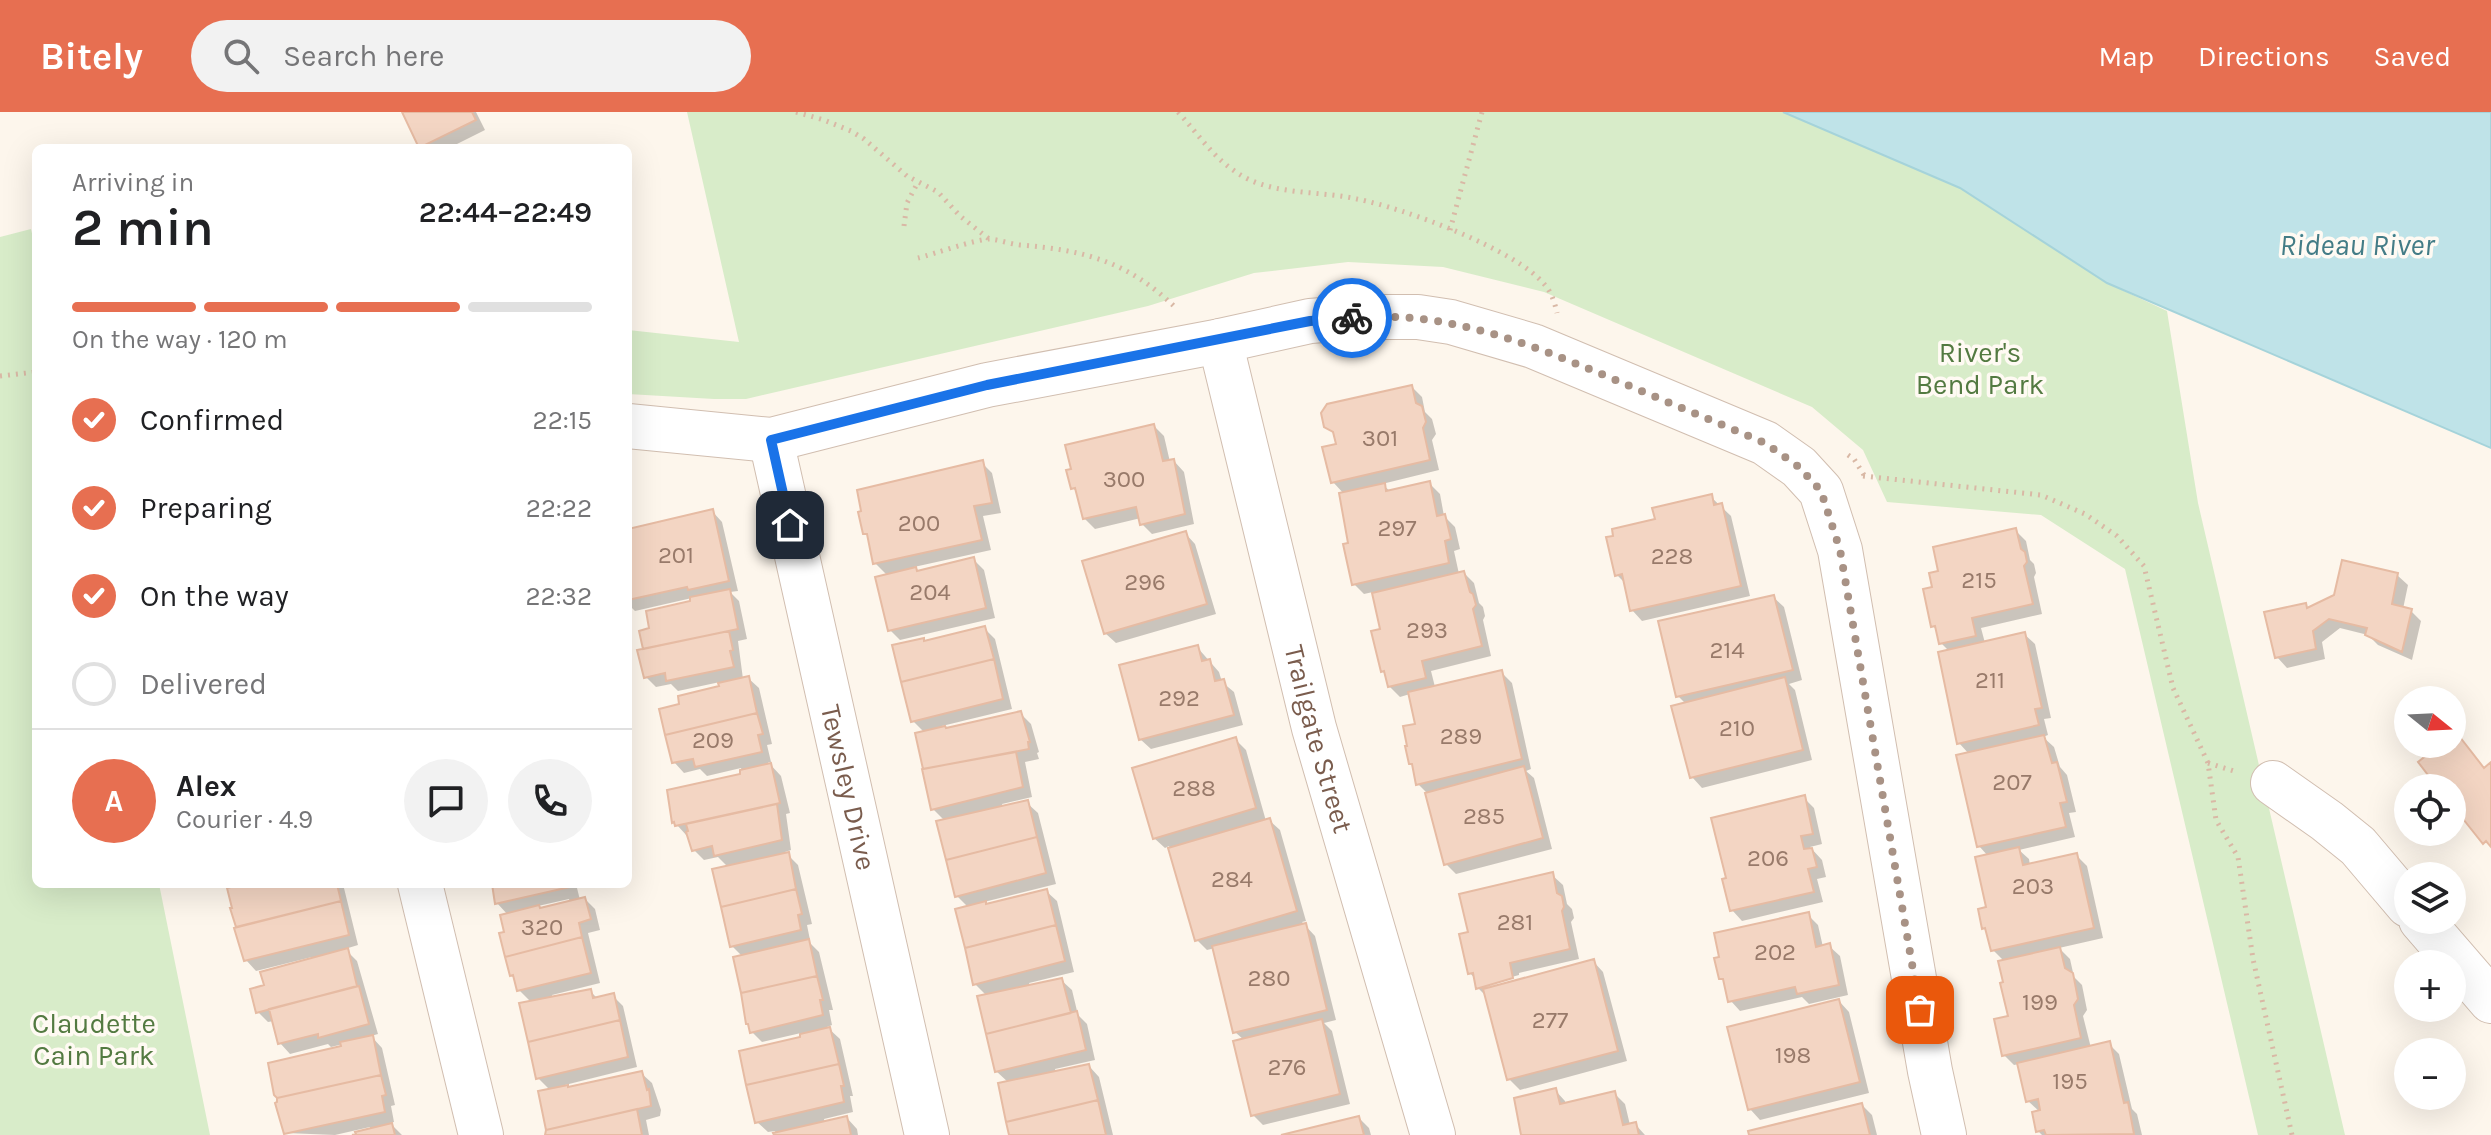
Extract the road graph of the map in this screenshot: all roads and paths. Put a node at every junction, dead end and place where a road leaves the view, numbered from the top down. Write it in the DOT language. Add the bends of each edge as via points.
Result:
graph roads {
  1 [pos="796,112"];
  2 [pos="1178,112"];
  3 [pos="1482,112"];
  4 [pos="918,182"];
  5 [pos="904,226"];
  6 [pos="1450,230"];
  7 [pos="989,239"];
  8 [pos="918,258"];
  9 [pos="1208,343"];
  10 [pos="1569,361"];
  11 [pos="32,372"];
  12 [pos="0,376"];
  13 [pos="632,426"];
  14 [pos="771,440"];
  15 [pos="1821,491"];
  16 [pos="2273,783"];
  17 [pos="421,888"];
  18 [pos="2394,888"];
  19 [pos="2433,934"];
  20 [pos="2491,1001"];
  21 [pos="481,1135"];
  22 [pos="927,1135"];
  23 [pos="1433,1135"];
  24 [pos="1944,1135"];
  25 [pos="2292,1135"];
  1 -- 4 [label="path" via="851,131"];
  2 -- 6 [label="path" via="1201,142 1249,180 1359,199"];
  3 -- 6 [label="path"];
  4 -- 5 [label="path" via="907,203"];
  4 -- 7 [label="path" via="938,192"];
  6 -- 10 [label="path" via="1502,252 1546,286"];
  7 -- 8 [label="path"];
  7 -- 9 [label="path" via="1053,247 1127,270 1161,293"];
  9 -- 10 [label="street" via="1310,321 1418,317 1482,330"];
  9 -- 14 [label="street" via="987,385"];
  9 -- 23 [label="street, Trailgate Street"];
  10 -- 15 [label="street" via="1765,443"];
  11 -- 12 [label="path"];
  13 -- 14 [label="street"];
  14 -- 22 [label="street, Tewsley Drive"];
  15 -- 24 [label="street" via="1840,550"];
  15 -- 25 [label="path" via="1864,475 2041,495 2085,514 2117,536 2144,566 2173,688 2208,763 2216,820 2238,857 2253,959"];
  16 -- 18 [label="street" via="2358,846"];
  17 -- 21 [label="street"];
  19 -- 20 [label="street"];
}
